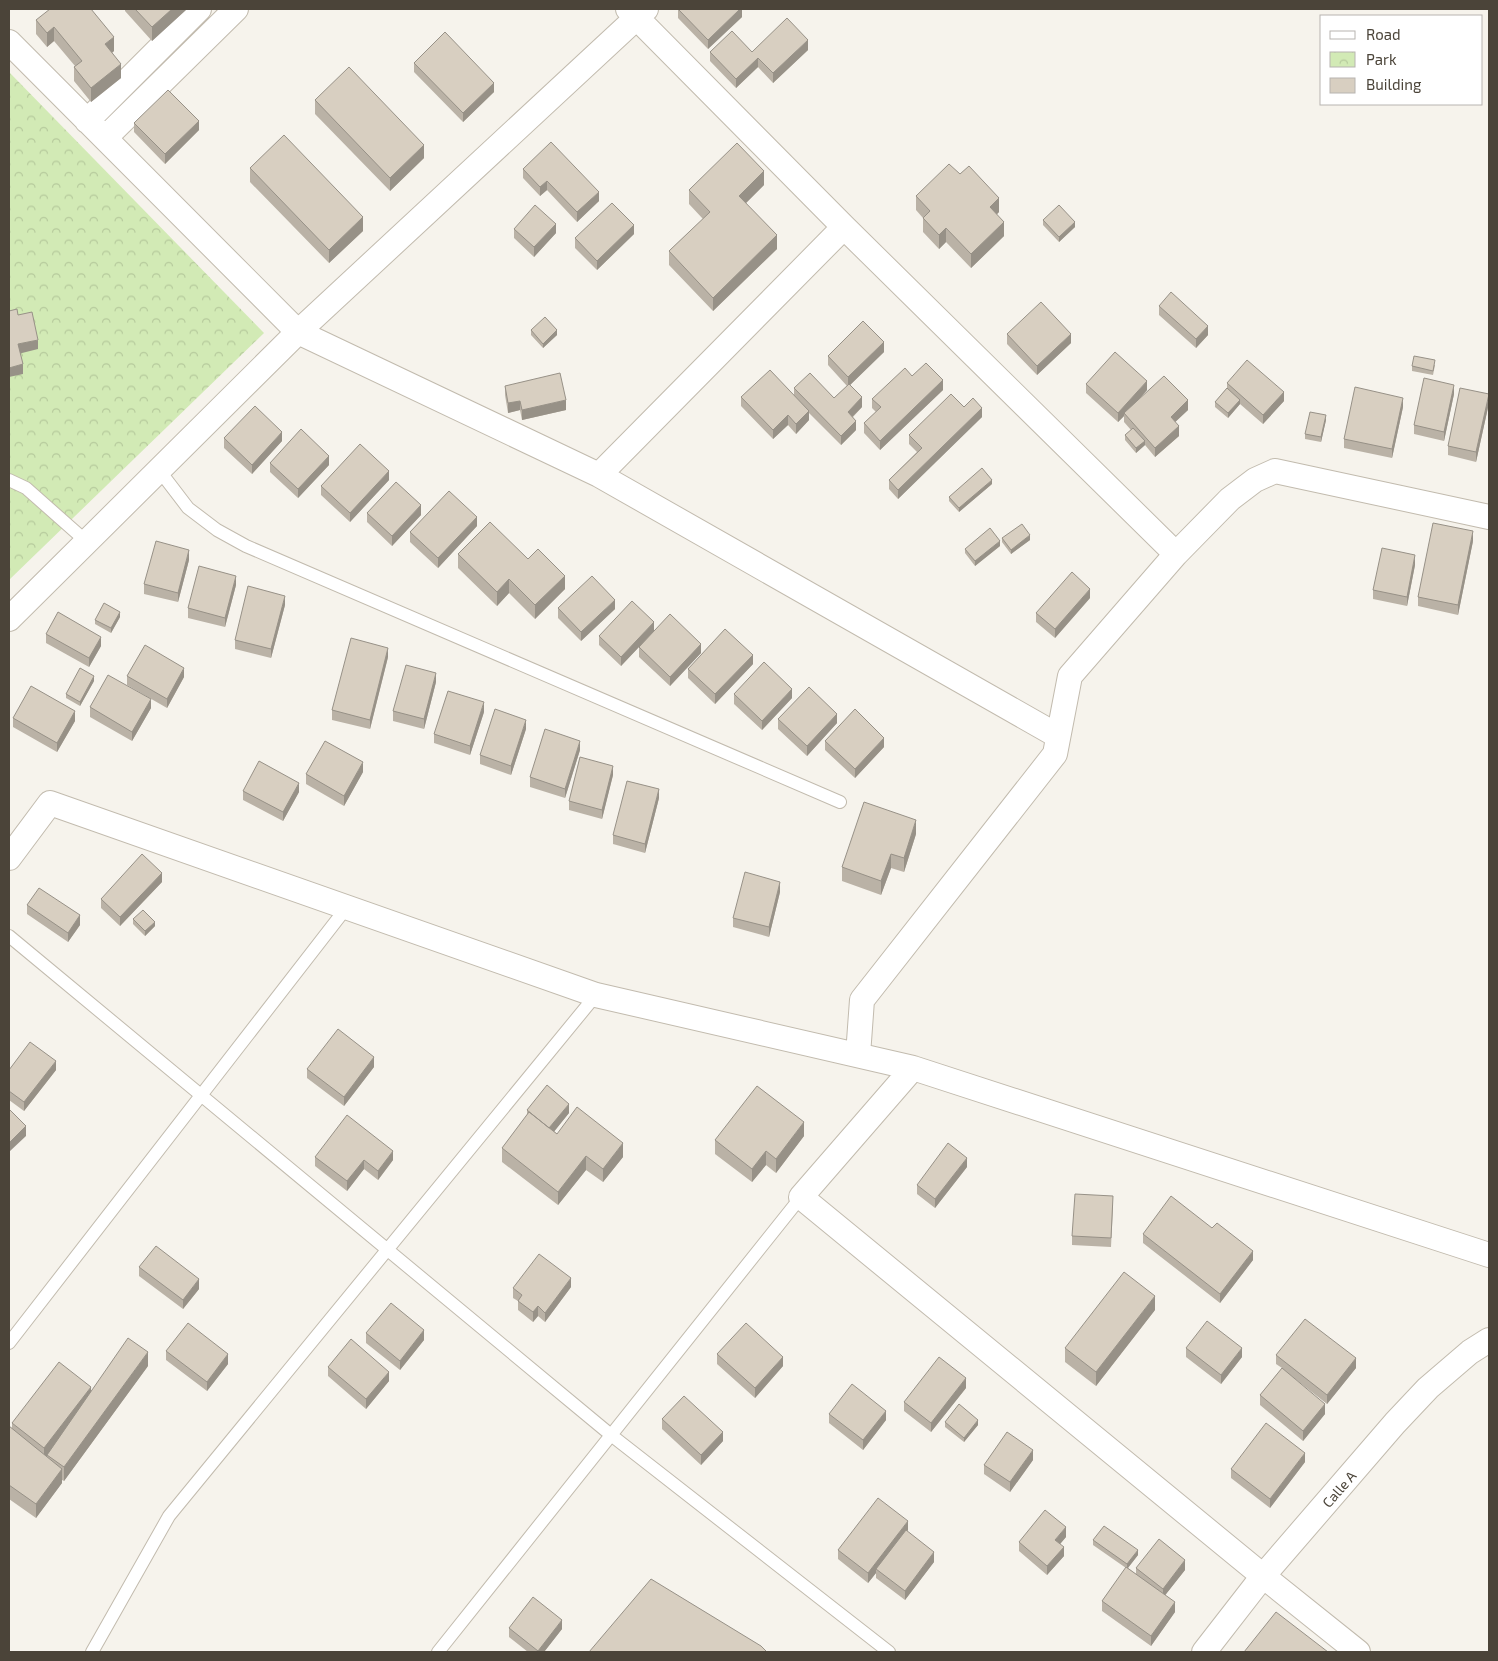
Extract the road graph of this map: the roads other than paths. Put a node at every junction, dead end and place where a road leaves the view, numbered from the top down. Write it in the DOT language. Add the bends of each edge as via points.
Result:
graph roads {
  1 [pos="199,9"];
  2 [pos="236,9"];
  3 [pos="637,12"];
  4 [pos="9,42"];
  5 [pos="87,121"];
  6 [pos="105,138"];
  7 [pos="844,227"];
  8 [pos="298,332"];
  9 [pos="159,470"];
  10 [pos="599,475"];
  11 [pos="9,480"];
  12 [pos="1489,517"];
  13 [pos="87,542"];
  14 [pos="1176,554"];
  15 [pos="9,619"];
  16 [pos="1058,736"];
  17 [pos="840,802"];
  18 [pos="9,858"];
  19 [pos="347,907"];
  20 [pos="9,936"];
  21 [pos="596,995"];
  22 [pos="858,1055"];
  23 [pos="913,1068"];
  24 [pos="201,1095"];
  25 [pos="801,1197"];
  26 [pos="387,1249"];
  27 [pos="1489,1254"];
  28 [pos="1489,1340"];
  29 [pos="9,1342"];
  30 [pos="611,1435"];
  31 [pos="1263,1576"];
  32 [pos="92,1652"];
  33 [pos="438,1652"];
  34 [pos="890,1652"];
  35 [pos="1204,1652"];
  36 [pos="1358,1652"];
  1 -- 5 [label="street"];
  2 -- 6 [label="street"];
  3 -- 7 [label="street"];
  3 -- 8 [label="street"];
  4 -- 5 [label="street"];
  5 -- 6 [label="street"];
  6 -- 8 [label="street"];
  7 -- 10 [label="street"];
  7 -- 14 [label="street"];
  8 -- 9 [label="street"];
  8 -- 10 [label="street"];
  9 -- 13 [label="street"];
  9 -- 17 [label="lane" via="188,508 217,530 246,546"];
  10 -- 16 [label="street"];
  11 -- 13 [label="lane" via="26,488"];
  12 -- 14 [label="street" via="1275,471 1255,480 1230,499"];
  13 -- 15 [label="street"];
  14 -- 16 [label="street" via="1070,676"];
  16 -- 22 [label="street" via="1055,754 862,1000"];
  18 -- 19 [label="street" via="50,803"];
  19 -- 21 [label="street"];
  19 -- 24 [label="lane"];
  20 -- 24 [label="lane"];
  21 -- 22 [label="street"];
  21 -- 26 [label="lane"];
  22 -- 23 [label="street"];
  23 -- 25 [label="street"];
  23 -- 27 [label="street"];
  24 -- 26 [label="lane"];
  24 -- 29 [label="lane"];
  25 -- 30 [label="lane"];
  25 -- 31 [label="street"];
  26 -- 30 [label="lane"];
  26 -- 32 [label="lane" via="169,1516"];
  28 -- 31 [label="street, Calle A" via="1428,1388"];
  30 -- 33 [label="lane"];
  30 -- 34 [label="lane"];
  31 -- 35 [label="street, Calle A"];
  31 -- 36 [label="street"];
}
